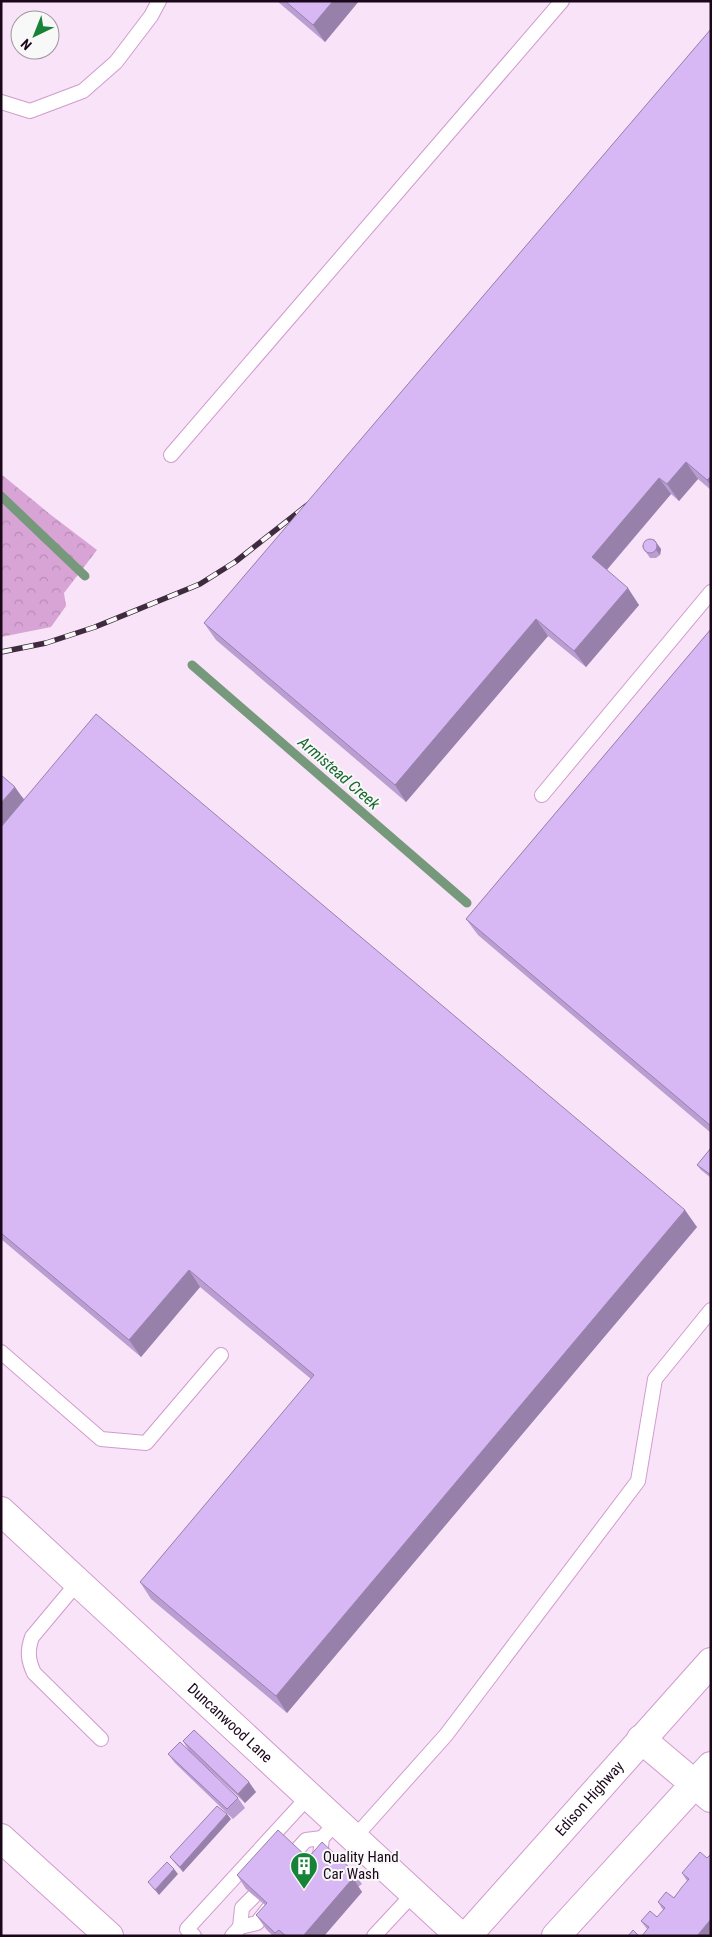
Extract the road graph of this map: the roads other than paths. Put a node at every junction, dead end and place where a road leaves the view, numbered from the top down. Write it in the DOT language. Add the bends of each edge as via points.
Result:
graph roads {
  1 [pos="159,1"];
  2 [pos="562,1"];
  3 [pos="1,102"];
  4 [pos="171,455"];
  5 [pos="711,592"];
  6 [pos="542,795"];
  7 [pos="711,1310"];
  8 [pos="1,1352"];
  9 [pos="221,1355"];
  10 [pos="1,1511"];
  11 [pos="78,1582"];
  12 [pos="711,1662"];
  13 [pos="102,1739"];
  14 [pos="641,1739"];
  15 [pos="705,1782"];
  16 [pos="309,1796"];
  17 [pos="337,1833"];
  18 [pos="1,1838"];
  19 [pos="296,1851"];
  20 [pos="311,1865"];
  21 [pos="414,1893"];
  22 [pos="254,1896"];
  23 [pos="268,1909"];
  24 [pos="236,1931"];
  25 [pos="96,1932"];
  26 [pos="194,1936"];
  27 [pos="374,1936"];
  28 [pos="460,1936"];
  29 [pos="467,1936"];
  30 [pos="556,1936"];
  1 -- 3 [label="lane" via="116,62 83,91 30,111"];
  2 -- 4 [label="lane"];
  5 -- 6 [label="lane"];
  7 -- 17 [label="lane" via="655,1379 638,1481 446,1735"];
  8 -- 9 [label="lane" via="101,1439 146,1443"];
  10 -- 11 [label="street, Duncanwood Lane"];
  11 -- 13 [label="lane" via="32,1637 28,1648 29,1661 34,1672"];
  11 -- 16 [label="street, Duncanwood Lane"];
  12 -- 14 [label="street, Edison Highway"];
  14 -- 15 [label="street"];
  14 -- 29 [label="street, Edison Highway"];
  15 -- 30 [label="street"];
  16 -- 17 [label="street, Duncanwood Lane"];
  16 -- 26 [label="lane" via="187,1929"];
  17 -- 19 [label="lane" via="306,1840"];
  17 -- 20 [label="lane"];
  17 -- 21 [label="street, Duncanwood Lane"];
  18 -- 25 [label="street"];
  21 -- 27 [label="lane"];
  21 -- 28 [label="street, Duncanwood Lane"];
  22 -- 24 [label="lane" via="242,1908"];
  23 -- 24 [label="lane" via="256,1923"];
}
